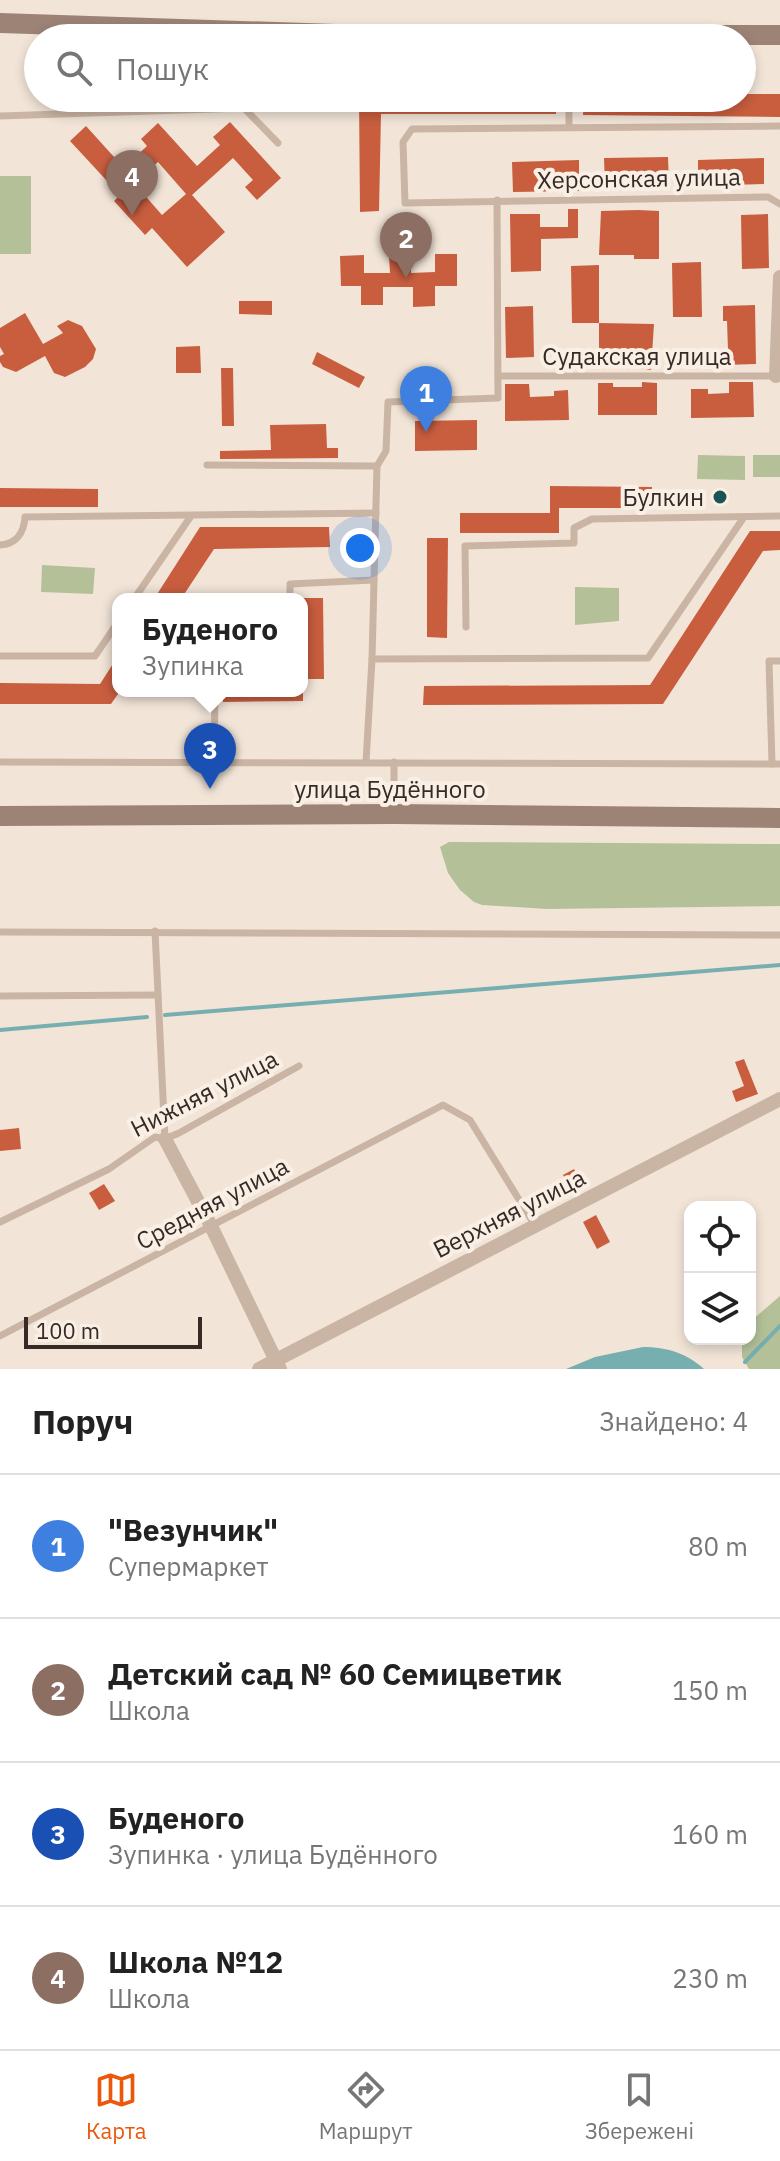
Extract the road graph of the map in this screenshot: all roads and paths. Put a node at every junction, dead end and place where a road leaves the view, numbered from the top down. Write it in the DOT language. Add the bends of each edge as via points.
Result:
graph roads {
  1 [pos="0,23"];
  2 [pos="30,24"];
  3 [pos="756,35"];
  4 [pos="780,35"];
  5 [pos="122,112"];
  6 [pos="248,112"];
  7 [pos="569,112"];
  8 [pos="0,116"];
  9 [pos="569,126"];
  10 [pos="780,126"];
  11 [pos="278,143"];
  12 [pos="497,200"];
  13 [pos="780,204"];
  14 [pos="780,277"];
  15 [pos="498,376"];
  16 [pos="776,376"];
  17 [pos="207,465"];
  18 [pos="377,466"];
  19 [pos="376,513"];
  20 [pos="191,516"];
  21 [pos="780,516"];
  22 [pos="744,517"];
  23 [pos="0,545"];
  24 [pos="374,580"];
  25 [pos="138,593"];
  26 [pos="290,593"];
  27 [pos="466,627"];
  28 [pos="112,631"];
  29 [pos="0,656"];
  30 [pos="372,659"];
  31 [pos="780,661"];
  32 [pos="215,697"];
  33 [pos="0,762"];
  34 [pos="214,762"];
  35 [pos="366,762"];
  36 [pos="394,762"];
  37 [pos="776,764"];
  38 [pos="394,814"];
  39 [pos="0,816"];
  40 [pos="780,818"];
  41 [pos="155,931"];
  42 [pos="0,932"];
  43 [pos="780,935"];
  44 [pos="158,995"];
  45 [pos="0,996"];
  46 [pos="299,1066"];
  47 [pos="780,1099"];
  48 [pos="165,1139"];
  49 [pos="0,1222"];
  50 [pos="534,1224"];
  51 [pos="211,1226"];
  52 [pos="0,1336"];
  53 [pos="277,1364"];
  54 [pos="259,1369"];
  1 -- 2 [label="main road"];
  3 -- 4 [label="main road"];
  5 -- 8 [label="lane"];
  6 -- 11 [label="lane"];
  7 -- 9 [label="lane"];
  9 -- 10 [label="lane"];
  9 -- 12 [label="lane, Херсонская улица" via="412,129 403,142 405,203"];
  12 -- 13 [label="lane, Херсонская улица" via="768,197"];
  12 -- 15 [label="lane"];
  14 -- 16 [label="street"];
  15 -- 16 [label="lane, Судакская улица"];
  15 -- 18 [label="lane" via="498,398 388,402 386,451"];
  17 -- 18 [label="lane"];
  18 -- 19 [label="lane"];
  19 -- 20 [label="lane"];
  19 -- 24 [label="lane"];
  20 -- 23 [label="lane" via="25,517 19,536"];
  20 -- 25 [label="lane"];
  21 -- 22 [label="lane"];
  22 -- 27 [label="lane" via="592,519 574,528 574,543 465,546"];
  22 -- 30 [label="lane" via="648,658"];
  24 -- 26 [label="lane" via="290,584"];
  24 -- 30 [label="lane"];
  28 -- 29 [label="lane" via="95,656"];
  30 -- 35 [label="lane"];
  31 -- 37 [label="lane" via="769,661"];
  32 -- 34 [label="lane"];
  33 -- 34 [label="lane"];
  34 -- 35 [label="lane"];
  35 -- 36 [label="lane"];
  36 -- 37 [label="lane"];
  36 -- 38 [label="lane"];
  38 -- 39 [label="main road, улица Будённого"];
  38 -- 40 [label="main road, улица Будённого"];
  41 -- 42 [label="lane"];
  41 -- 43 [label="lane"];
  41 -- 44 [label="lane"];
  44 -- 45 [label="lane"];
  44 -- 48 [label="lane"];
  46 -- 48 [label="lane, Нижняя улица"];
  47 -- 50 [label="street, Верхняя улица"];
  48 -- 49 [label="lane, Нижняя улица" via="155,1137 109,1169"];
  48 -- 51 [label="street"];
  50 -- 51 [label="lane, Средняя улица" via="470,1120 443,1105"];
  50 -- 53 [label="street, Верхняя улица"];
  51 -- 52 [label="lane, Средняя улица"];
  51 -- 53 [label="street"];
  53 -- 54 [label="street, Верхняя улица"];
}
